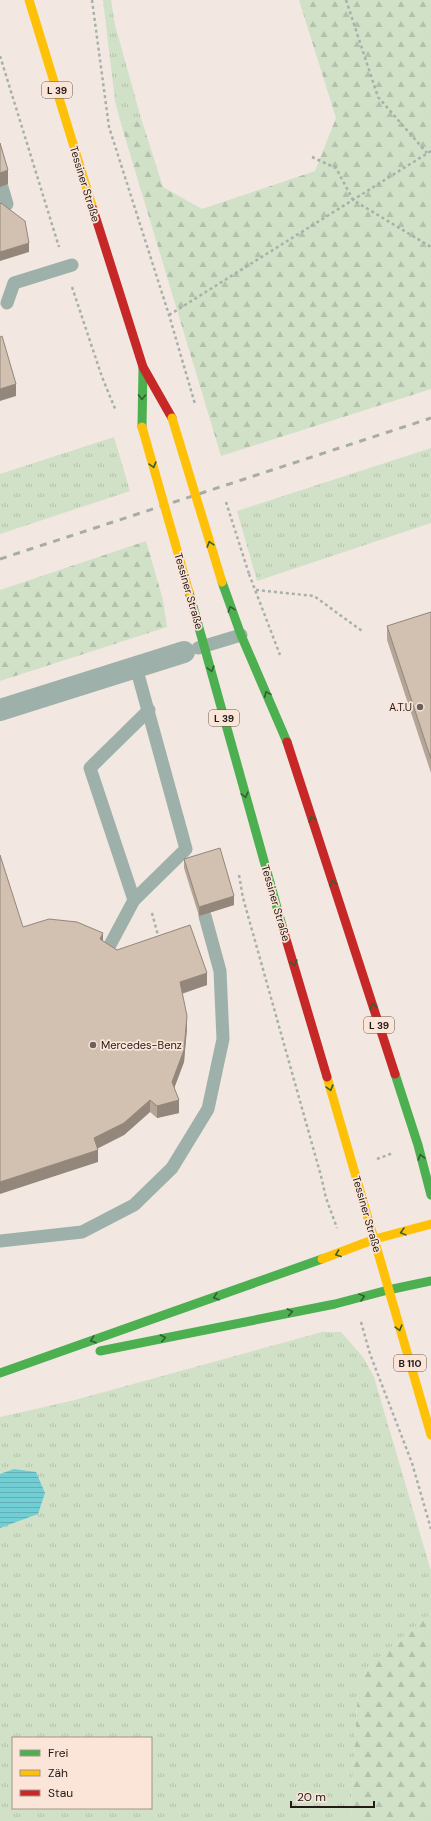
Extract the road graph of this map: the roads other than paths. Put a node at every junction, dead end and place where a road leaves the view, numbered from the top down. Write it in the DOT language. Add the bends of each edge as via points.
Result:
graph roads {
  1 [pos="29,0"];
  2 [pos="2,187"];
  3 [pos="0,206"];
  4 [pos="68,266"];
  5 [pos="7,303"];
  6 [pos="143,366"];
  7 [pos="241,635"];
  8 [pos="205,646"];
  9 [pos="184,652"];
  10 [pos="136,667"];
  11 [pos="0,710"];
  12 [pos="149,710"];
  13 [pos="134,900"];
  14 [pos="205,916"];
  15 [pos="110,945"];
  16 [pos="431,1195"];
  17 [pos="431,1224"];
  18 [pos="375,1239"];
  19 [pos="0,1241"];
  20 [pos="431,1281"];
  21 [pos="388,1290"];
  22 [pos="88,1354"];
  23 [pos="73,1357"];
  24 [pos="0,1374"];
  25 [pos="431,1435"];
  1 -- 6 [label="main road, Tessiner Straße / L 39"];
  2 -- 3 [label="lane" via="7,204"];
  4 -- 5 [label="lane" via="14,283"];
  7 -- 6 [label="main road, Tessiner Straße / L 39, one-way, bridge" via="222,582 172,418"];
  6 -- 8 [label="main road, Tessiner Straße / L 39, one-way, bridge" via="142,427"];
  7 -- 8 [label="lane"];
  16 -- 7 [label="main road, Tessiner Straße / L 39, one-way" via="418,1145 283,730"];
  8 -- 9 [label="lane"];
  8 -- 18 [label="main road, Tessiner Straße / L 39, one-way" via="259,845"];
  9 -- 10 [label="street"];
  10 -- 11 [label="street"];
  10 -- 12 [label="lane"];
  12 -- 13 [label="lane" via="186,849"];
  12 -- 13 [label="lane" via="90,768"];
  13 -- 15 [label="lane"];
  14 -- 19 [label="lane" via="220,971 223,1039 208,1110 172,1168 134,1205 82,1232"];
  17 -- 18 [label="main road, one-way"];
  18 -- 21 [label="main road, Tessiner Straße / L 39"];
  18 -- 24 [label="main road, one-way"];
  20 -- 21 [label="main road"];
  22 -- 21 [label="main road, one-way" via="335,1304"];
  21 -- 25 [label="main road, Tessiner Straße / B 110, one-way"];
  23 -- 24 [label="main road"];
}
